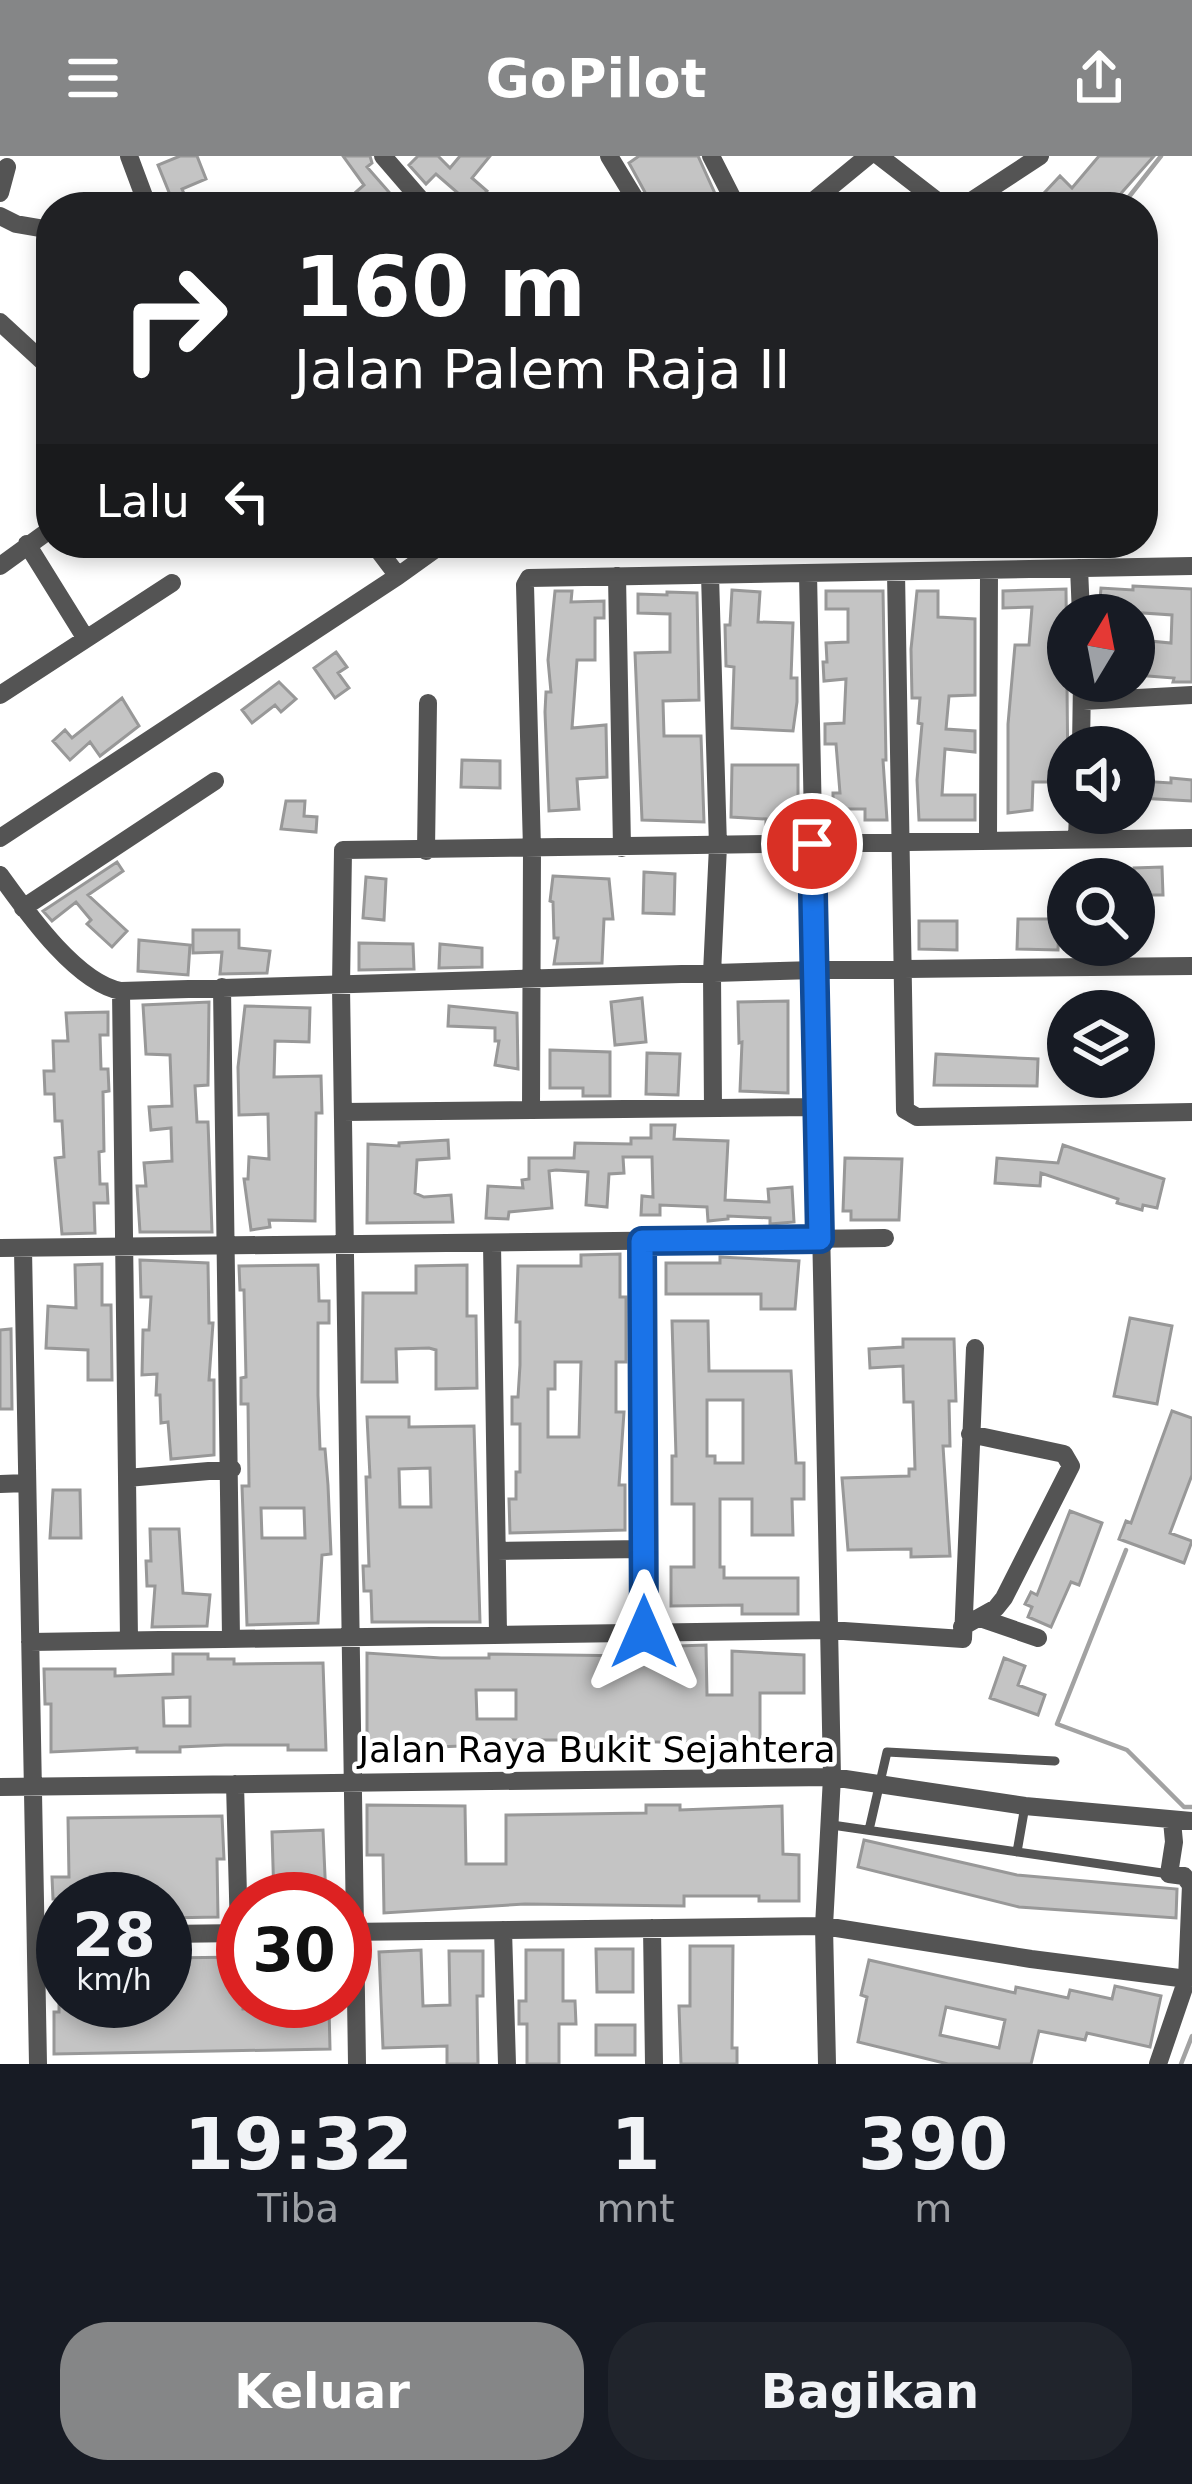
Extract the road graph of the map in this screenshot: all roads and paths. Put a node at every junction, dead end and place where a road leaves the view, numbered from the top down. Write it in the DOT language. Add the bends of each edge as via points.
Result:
graph roads {
  1 [pos="129,156"];
  2 [pos="609,156"];
  3 [pos="711,156"];
  4 [pos="868,156"];
  5 [pos="879,156"];
  6 [pos="1040,156"];
  7 [pos="393,160"];
  8 [pos="8,167"];
  9 [pos="142,192"];
  10 [pos="416,192"];
  11 [pos="631,192"];
  12 [pos="729,192"];
  13 [pos="824,192"];
  14 [pos="923,192"];
  15 [pos="985,192"];
  16 [pos="0,193"];
  17 [pos="0,216"];
  18 [pos="36,227"];
  19 [pos="0,322"];
  20 [pos="36,355"];
  21 [pos="36,538"];
  22 [pos="27,544"];
  23 [pos="384,558"];
  24 [pos="423,558"];
  25 [pos="0,566"];
  26 [pos="1192,566"];
  27 [pos="1079,568"];
  28 [pos="989,570"];
  29 [pos="896,572"];
  30 [pos="808,573"];
  31 [pos="710,575"];
  32 [pos="398,576"];
  33 [pos="617,576"];
  34 [pos="172,583"];
  35 [pos="1080,594"];
  36 [pos="86,638"];
  37 [pos="1155,694"];
  38 [pos="0,695"];
  39 [pos="1192,695"];
  40 [pos="428,704"];
  41 [pos="214,781"];
  42 [pos="1078,834"];
  43 [pos="0,838"];
  44 [pos="1078,838"];
  45 [pos="1192,838"];
  46 [pos="988,840"];
  47 [pos="902,842"];
  48 [pos="812,844"];
  49 [pos="718,846"];
  50 [pos="622,848"];
  51 [pos="532,849"];
  52 [pos="426,851"];
  53 [pos="0,875"];
  54 [pos="23,908"];
  55 [pos="1192,966"];
  56 [pos="814,970"];
  57 [pos="904,970"];
  58 [pos="712,974"];
  59 [pos="531,980"];
  60 [pos="341,986"];
  61 [pos="222,987"];
  62 [pos="121,991"];
  63 [pos="818,1107"];
  64 [pos="713,1108"];
  65 [pos="531,1110"];
  66 [pos="343,1112"];
  67 [pos="1192,1112"];
  68 [pos="885,1238"];
  69 [pos="820,1239"];
  70 [pos="642,1241"];
  71 [pos="492,1243"];
  72 [pos="345,1245"];
  73 [pos="226,1246"];
  74 [pos="124,1247"];
  75 [pos="0,1248"];
  76 [pos="22,1249"];
  77 [pos="975,1348"];
  78 [pos="970,1434"];
  79 [pos="232,1469"];
  80 [pos="127,1478"];
  81 [pos="0,1484"];
  82 [pos="27,1484"];
  83 [pos="644,1549"];
  84 [pos="497,1551"];
  85 [pos="971,1622"];
  86 [pos="829,1630"];
  87 [pos="644,1632"];
  88 [pos="498,1634"];
  89 [pos="352,1636"];
  90 [pos="231,1638"];
  91 [pos="1038,1638"];
  92 [pos="129,1640"];
  93 [pos="30,1642"];
  94 [pos="1055,1762"];
  95 [pos="832,1777"];
  96 [pos="354,1783"];
  97 [pos="235,1784"];
  98 [pos="879,1784"];
  99 [pos="33,1786"];
  100 [pos="0,1787"];
  101 [pos="1025,1806"];
  102 [pos="1183,1821"];
  103 [pos="832,1825"];
  104 [pos="869,1830"];
  105 [pos="1017,1852"];
  106 [pos="239,1872"];
  107 [pos="352,1872"];
  108 [pos="1169,1874"];
  109 [pos="824,1925"];
  110 [pos="652,1928"];
  111 [pos="503,1930"];
  112 [pos="372,1932"];
  113 [pos="36,1936"];
  114 [pos="1187,1979"];
  115 [pos="37,2028"];
  116 [pos="355,2028"];
  117 [pos="830,2063"];
  118 [pos="38,2064"];
  119 [pos="357,2064"];
  120 [pos="507,2064"];
  121 [pos="654,2064"];
  122 [pos="1158,2064"];
  1 -- 9 [label="street"];
  2 -- 11 [label="street"];
  3 -- 12 [label="street"];
  4 -- 13 [label="street"];
  5 -- 14 [label="street"];
  6 -- 15 [label="street"];
  7 -- 10 [label="street"];
  8 -- 16 [label="street"];
  17 -- 18 [label="street"];
  19 -- 20 [label="street"];
  21 -- 22 [label="street"];
  22 -- 25 [label="street"];
  22 -- 36 [label="street"];
  23 -- 32 [label="street"];
  24 -- 32 [label="street"];
  26 -- 27 [label="street"];
  27 -- 28 [label="street"];
  27 -- 35 [label="street"];
  28 -- 29 [label="street"];
  28 -- 46 [label="street"];
  29 -- 30 [label="street"];
  29 -- 47 [label="street"];
  30 -- 31 [label="street"];
  30 -- 48 [label="street"];
  31 -- 33 [label="street"];
  31 -- 49 [label="street"];
  32 -- 43 [label="street"];
  33 -- 50 [label="street"];
  33 -- 51 [label="street" via="533,576 524,585"];
  34 -- 36 [label="street"];
  36 -- 38 [label="street"];
  37 -- 39 [label="street"];
  40 -- 52 [label="street"];
  41 -- 54 [label="street"];
  42 -- 44 [label="street"];
  44 -- 45 [label="street"];
  44 -- 46 [label="street"];
  46 -- 47 [label="street"];
  47 -- 48 [label="street"];
  47 -- 57 [label="street"];
  48 -- 49 [label="street"];
  48 -- 56 [label="street"];
  49 -- 50 [label="street"];
  49 -- 58 [label="street"];
  50 -- 51 [label="street"];
  51 -- 52 [label="street"];
  51 -- 59 [label="street"];
  52 -- 60 [label="street" via="340,854"];
  53 -- 54 [label="street"];
  54 -- 62 [label="street" via="90,980"];
  55 -- 57 [label="street"];
  56 -- 57 [label="street"];
  56 -- 58 [label="street"];
  56 -- 63 [label="street"];
  57 -- 67 [label="street" via="905,1110 913,1116"];
  58 -- 59 [label="street"];
  58 -- 64 [label="street"];
  59 -- 60 [label="street"];
  59 -- 65 [label="street"];
  60 -- 61 [label="street"];
  60 -- 66 [label="street"];
  61 -- 62 [label="street"];
  61 -- 73 [label="street"];
  62 -- 74 [label="street"];
  63 -- 64 [label="street"];
  63 -- 69 [label="street"];
  64 -- 65 [label="street"];
  65 -- 66 [label="street"];
  66 -- 72 [label="street"];
  68 -- 69 [label="street"];
  69 -- 70 [label="street"];
  69 -- 86 [label="street"];
  70 -- 71 [label="street"];
  70 -- 83 [label="street"];
  71 -- 72 [label="street"];
  71 -- 84 [label="street"];
  72 -- 73 [label="street"];
  72 -- 89 [label="street"];
  73 -- 74 [label="street"];
  73 -- 79 [label="street"];
  74 -- 76 [label="street"];
  74 -- 80 [label="street"];
  75 -- 76 [label="street"];
  76 -- 82 [label="street"];
  77 -- 78 [label="street"];
  78 -- 85 [label="street"];
  78 -- 85 [label="street" via="1064,1454 1071,1466 1004,1598"];
  79 -- 80 [label="street"];
  79 -- 90 [label="street"];
  80 -- 92 [label="street"];
  81 -- 82 [label="street"];
  82 -- 93 [label="street"];
  83 -- 84 [label="street"];
  83 -- 87 [label="street"];
  84 -- 88 [label="street"];
  85 -- 86 [label="street" via="963,1639"];
  85 -- 91 [label="street"];
  86 -- 87 [label="street"];
  86 -- 95 [label="street"];
  87 -- 88 [label="street"];
  88 -- 89 [label="street"];
  89 -- 90 [label="street"];
  89 -- 96 [label="street"];
  90 -- 92 [label="street"];
  92 -- 93 [label="street"];
  93 -- 99 [label="street"];
  94 -- 98 [label="lane" via="890,1751"];
  95 -- 96 [label="street, Jalan Raya Bukit Sejahtera"];
  95 -- 98 [label="street, Jalan Raya Bukit Sejahtera"];
  95 -- 103 [label="street"];
  96 -- 97 [label="street, Jalan Raya Bukit Sejahtera"];
  96 -- 107 [label="street"];
  97 -- 99 [label="street, Jalan Raya Bukit Sejahtera"];
  97 -- 106 [label="street"];
  98 -- 101 [label="street, Jalan Raya Bukit Sejahtera"];
  98 -- 104 [label="lane"];
  99 -- 100 [label="street, Jalan Raya Bukit Sejahtera"];
  99 -- 113 [label="street"];
  101 -- 102 [label="street, Jalan Raya Bukit Sejahtera"];
  101 -- 105 [label="lane"];
  102 -- 108 [label="street"];
  103 -- 104 [label="lane"];
  103 -- 109 [label="street"];
  104 -- 105 [label="lane"];
  105 -- 108 [label="lane"];
  108 -- 114 [label="street" via="1191,1885"];
  109 -- 110 [label="street"];
  109 -- 114 [label="street"];
  109 -- 117 [label="street"];
  110 -- 111 [label="street"];
  110 -- 121 [label="street"];
  111 -- 112 [label="street"];
  111 -- 120 [label="street"];
  114 -- 122 [label="street"];
  115 -- 118 [label="street"];
  116 -- 119 [label="street"];
}
